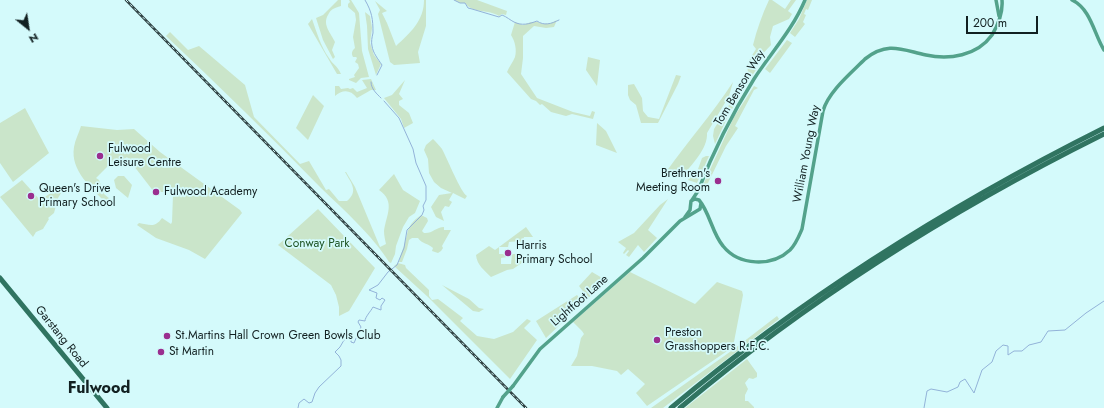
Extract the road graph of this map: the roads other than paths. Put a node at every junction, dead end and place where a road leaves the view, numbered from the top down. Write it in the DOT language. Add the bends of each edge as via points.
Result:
graph roads {
  1 [pos="805,0"];
  2 [pos="996,0"];
  3 [pos="1002,0"];
  4 [pos="1072,0"];
  5 [pos="999,17"];
  6 [pos="1104,50"];
  7 [pos="1104,128"];
  8 [pos="1104,134"];
  9 [pos="698,190"];
  10 [pos="692,200"];
  11 [pos="700,201"];
  12 [pos="691,207"];
  13 [pos="698,210"];
  14 [pos="707,214"];
  15 [pos="685,217"];
  16 [pos="0,278"];
  17 [pos="107,408"];
  18 [pos="497,408"];
  19 [pos="670,408"];
  20 [pos="680,408"];
  1 -- 9 [label="main road, Tom Benson Way" via="797,18 732,116"];
  2 -- 5 [label="main road"];
  3 -- 5 [label="main road, William Young Way"];
  4 -- 6 [label="main road" via="1079,4 1086,14"];
  5 -- 14 [label="main road, William Young Way" via="985,43 972,51 947,57 935,57 894,48 875,53 863,61 832,93 825,105 804,225 796,242 786,253 761,261 743,260 723,246"];
  7 -- 19 [label="highway" via="1002,181 880,254 801,308"];
  8 -- 20 [label="highway" via="1005,185 877,262 805,312"];
  9 -- 10 [label="main road, Lightfoot Lane"];
  9 -- 11 [label="main road"];
  10 -- 11 [label="main road"];
  10 -- 12 [label="main road, Lightfoot Lane"];
  11 -- 13 [label="main road" via="701,206"];
  11 -- 14 [label="main road"];
  12 -- 13 [label="main road"];
  12 -- 15 [label="main road, Lightfoot Lane"];
  13 -- 14 [label="main road"];
  13 -- 15 [label="main road, Lightfoot Lane"];
  15 -- 18 [label="main road, Lightfoot Lane, bridge" via="643,258 540,349"];
  16 -- 17 [label="highway, Garstang Road"];
}
